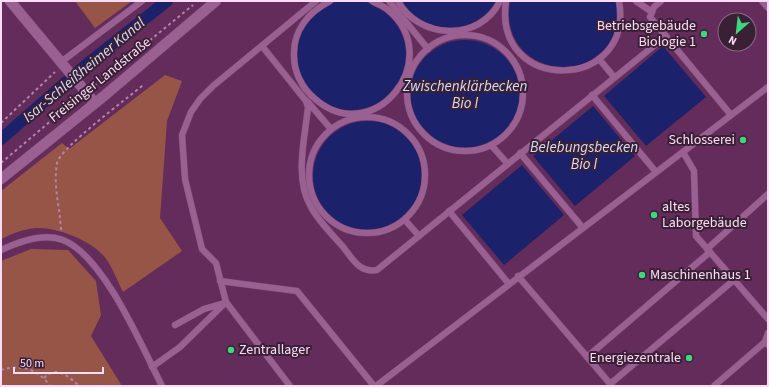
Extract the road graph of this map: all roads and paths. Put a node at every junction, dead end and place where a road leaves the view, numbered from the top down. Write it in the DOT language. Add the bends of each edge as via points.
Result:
graph roads {
  1 [pos="10,1"];
  2 [pos="142,1"];
  3 [pos="198,1"];
  4 [pos="216,1"];
  5 [pos="316,1"];
  6 [pos="330,1"];
  7 [pos="372,1"];
  8 [pos="389,1"];
  9 [pos="398,1"];
  10 [pos="500,1"];
  11 [pos="506,1"];
  12 [pos="619,1"];
  13 [pos="636,1"];
  14 [pos="662,1"];
  15 [pos="762,1"];
  16 [pos="768,8"];
  17 [pos="311,10"];
  18 [pos="652,12"];
  19 [pos="399,14"];
  20 [pos="456,34"];
  21 [pos="666,36"];
  22 [pos="262,46"];
  23 [pos="428,49"];
  24 [pos="518,50"];
  25 [pos="510,57"];
  26 [pos="599,59"];
  27 [pos="64,66"];
  28 [pos="408,75"];
  29 [pos="614,77"];
  30 [pos="95,85"];
  31 [pos="143,85"];
  32 [pos="768,87"];
  33 [pos="83,89"];
  34 [pos="304,94"];
  35 [pos="592,95"];
  36 [pos="306,101"];
  37 [pos="95,103"];
  38 [pos="360,115"];
  39 [pos="731,115"];
  40 [pos="1,123"];
  41 [pos="331,129"];
  42 [pos="424,134"];
  43 [pos="414,141"];
  44 [pos="491,145"];
  45 [pos="683,152"];
  46 [pos="520,153"];
  47 [pos="1,163"];
  48 [pos="507,163"];
  49 [pos="656,172"];
  50 [pos="1,179"];
  51 [pos="768,194"];
  52 [pos="449,211"];
  53 [pos="405,220"];
  54 [pos="337,224"];
  55 [pos="583,228"];
  56 [pos="330,231"];
  57 [pos="418,236"];
  58 [pos="62,240"];
  59 [pos="1,250"];
  60 [pos="708,250"];
  61 [pos="518,276"];
  62 [pos="734,280"];
  63 [pos="220,281"];
  64 [pos="509,284"];
  65 [pos="226,302"];
  66 [pos="768,319"];
  67 [pos="175,325"];
  68 [pos="768,333"];
  69 [pos="767,344"];
  70 [pos="587,357"];
  71 [pos="152,367"];
  72 [pos="1,370"];
  73 [pos="44,378"];
  74 [pos="611,385"];
  75 [pos="50,386"];
  76 [pos="80,386"];
  77 [pos="162,386"];
  78 [pos="290,386"];
  79 [pos="375,386"];
  80 [pos="714,386"];
  1 -- 27 [label="main road"];
  2 -- 27 [label="lane"];
  3 -- 30 [label="path, Freisinger Landstraße"];
  4 -- 37 [label="main road, Freisinger Landstraße"];
  5 -- 17 [label="lane"];
  6 -- 17 [label="lane"];
  7 -- 19 [label="lane"];
  8 -- 19 [label="lane"];
  9 -- 19 [label="lane"];
  10 -- 20 [label="lane" via="487,18"];
  11 -- 24 [label="lane" via="506,28"];
  12 -- 26 [label="lane" via="620,25 616,38"];
  13 -- 18 [label="lane"];
  14 -- 18 [label="lane"];
  15 -- 16 [label="lane"];
  17 -- 22 [label="lane"];
  17 -- 34 [label="lane" via="297,38 294,55"];
  18 -- 21 [label="lane" via="650,17"];
  19 -- 20 [label="lane" via="434,30"];
  19 -- 23 [label="lane"];
  19 -- 28 [label="lane" via="408,40"];
  20 -- 23 [label="lane"];
  20 -- 25 [label="lane" via="488,40"];
  21 -- 29 [label="lane"];
  21 -- 39 [label="lane"];
  22 -- 34 [label="lane"];
  22 -- 63 [label="lane" via="200,99 191,112 182,135 185,180 202,249 216,263"];
  23 -- 28 [label="lane"];
  24 -- 25 [label="lane"];
  24 -- 26 [label="lane" via="535,64 552,71 572,71"];
  25 -- 44 [label="lane" via="523,84 523,104 516,122 504,137"];
  26 -- 29 [label="lane"];
  27 -- 33 [label="main road"];
  27 -- 40 [label="path"];
  28 -- 38 [label="lane" via="389,101"];
  28 -- 42 [label="lane" via="407,95 411,113"];
  29 -- 35 [label="lane"];
  31 -- 58 [label="path" via="69,146 57,161 55,192"];
  32 -- 39 [label="lane"];
  33 -- 37 [label="main road"];
  33 -- 47 [label="path"];
  34 -- 36 [label="lane"];
  34 -- 38 [label="lane" via="340,113"];
  35 -- 46 [label="lane"];
  35 -- 49 [label="lane"];
  36 -- 41 [label="lane"];
  36 -- 56 [label="lane" via="308,107 303,183 311,208"];
  37 -- 50 [label="main road, Freisinger Landstraße"];
  38 -- 41 [label="lane"];
  38 -- 43 [label="lane" via="387,120 404,129"];
  39 -- 45 [label="lane"];
  41 -- 54 [label="lane" via="320,140 312,157 309,174 312,193 322,211"];
  42 -- 43 [label="lane"];
  42 -- 44 [label="lane" via="451,150 470,151"];
  43 -- 53 [label="lane" via="423,160 425,179 420,198"];
  44 -- 48 [label="lane"];
  45 -- 49 [label="lane"];
  45 -- 60 [label="lane" via="694,171 696,236"];
  46 -- 48 [label="lane"];
  46 -- 55 [label="lane"];
  48 -- 52 [label="lane"];
  49 -- 55 [label="lane"];
  51 -- 60 [label="lane"];
  52 -- 57 [label="lane"];
  52 -- 64 [label="lane"];
  53 -- 54 [label="lane" via="376,233 356,232"];
  53 -- 57 [label="lane"];
  54 -- 56 [label="lane"];
  55 -- 61 [label="lane"];
  56 -- 57 [label="lane" via="358,265 370,272 377,270"];
  58 -- 59 [label="lane" via="44,238 19,242"];
  58 -- 71 [label="lane" via="77,248 97,266"];
  60 -- 62 [label="lane"];
  60 -- 70 [label="lane"];
  61 -- 64 [label="lane"];
  61 -- 70 [label="lane"];
  62 -- 66 [label="lane"];
  62 -- 74 [label="lane"];
  63 -- 65 [label="lane"];
  63 -- 79 [label="lane" via="297,291"];
  64 -- 79 [label="lane"];
  65 -- 67 [label="lane" via="204,309"];
  65 -- 71 [label="lane" via="180,347"];
  65 -- 78 [label="lane"];
  68 -- 69 [label="lane"];
  69 -- 80 [label="lane"];
  70 -- 74 [label="lane"];
  71 -- 77 [label="lane"];
  72 -- 73 [label="path" via="10,367 34,370"];
  73 -- 75 [label="path"];
  73 -- 76 [label="path" via="50,372 58,371"];
}
